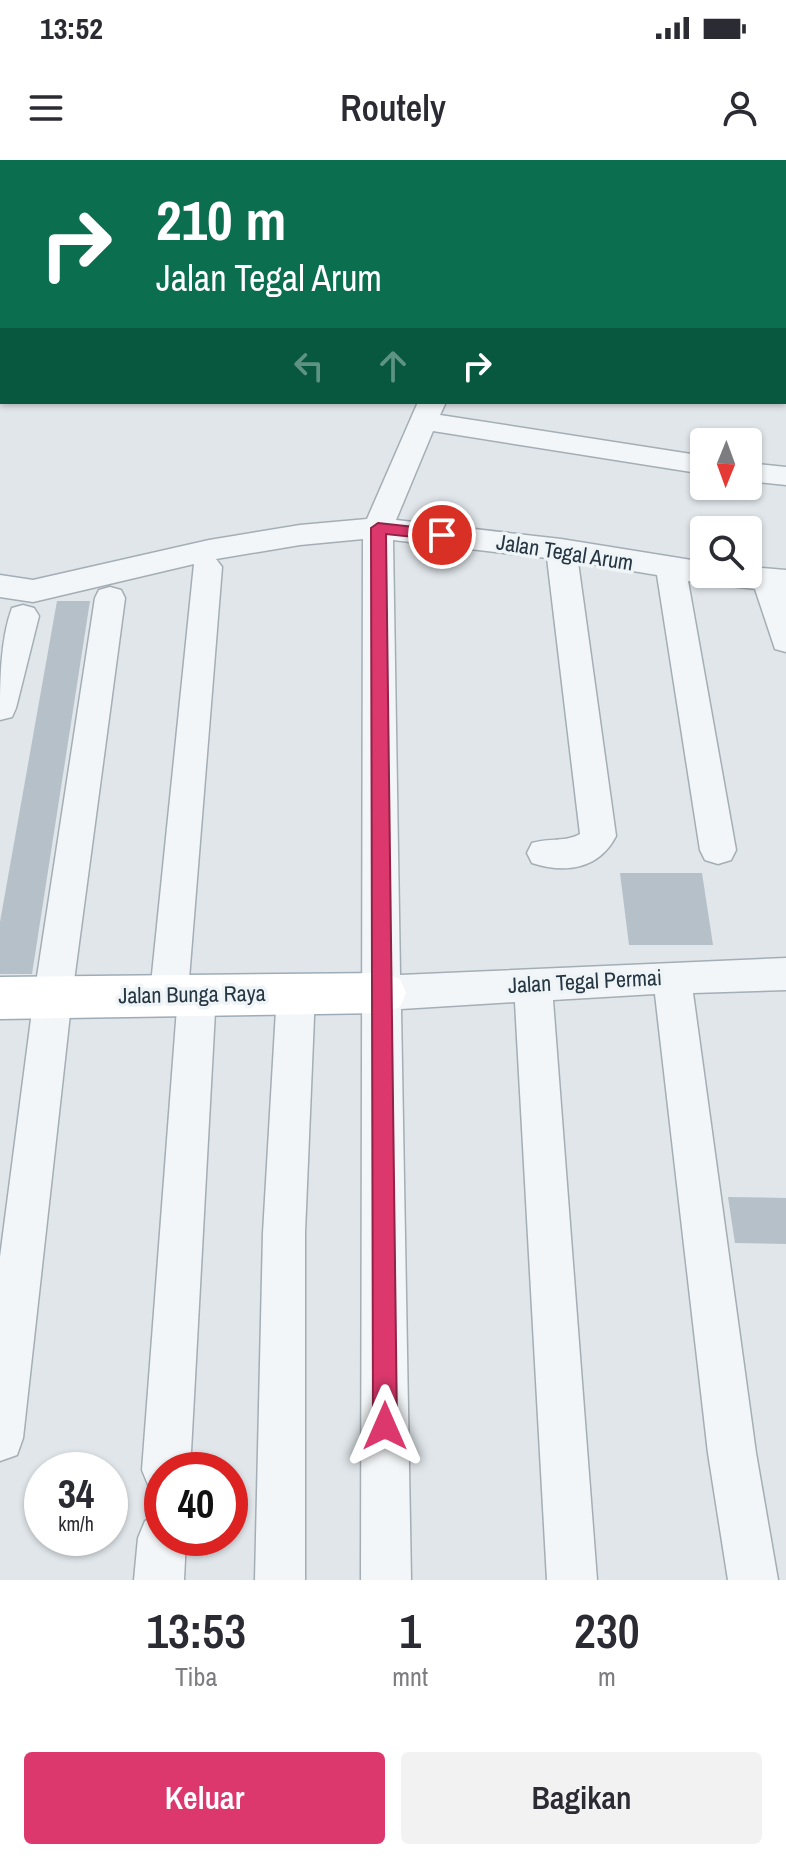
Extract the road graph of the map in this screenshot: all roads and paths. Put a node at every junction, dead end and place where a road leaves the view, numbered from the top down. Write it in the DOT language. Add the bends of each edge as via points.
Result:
graph roads {
  1 [pos="430,407"];
  2 [pos="690,462"];
  3 [pos="762,473"];
  4 [pos="786,476"];
  5 [pos="378,528"];
  6 [pos="561,549"];
  7 [pos="207,567"];
  8 [pos="671,570"];
  9 [pos="690,572"];
  10 [pos="777,580"];
  11 [pos="0,586"];
  12 [pos="110,598"];
  13 [pos="23,616"];
  14 [pos="786,641"];
  15 [pos="0,708"];
  16 [pos="718,850"];
  17 [pos="545,853"];
  18 [pos="786,974"];
  19 [pos="672,977"];
  20 [pos="533,984"];
  21 [pos="296,993"];
  22 [pos="383,993"];
  23 [pos="183,994"];
  24 [pos="53,996"];
  25 [pos="0,998"];
  26 [pos="0,1438"];
  27 [pos="167,1452"];
  28 [pos="161,1556"];
  29 [pos="159,1580"];
  30 [pos="280,1580"];
  31 [pos="386,1580"];
  32 [pos="572,1580"];
  33 [pos="753,1580"];
  1 -- 2 [label="street"];
  1 -- 5 [label="street"];
  3 -- 4 [label="street"];
  5 -- 6 [label="street, Jalan Tegal Arum"];
  5 -- 11 [label="street, Jalan Tegal Arum" via="225,548 42,589"];
  5 -- 22 [label="street"];
  6 -- 8 [label="street, Jalan Tegal Arum"];
  6 -- 17 [label="street" via="598,836 588,849"];
  7 -- 23 [label="street"];
  8 -- 9 [label="street, Jalan Tegal Arum"];
  8 -- 16 [label="street"];
  10 -- 14 [label="street"];
  12 -- 24 [label="street"];
  13 -- 15 [label="street"];
  18 -- 19 [label="street, Jalan Tegal Permai"];
  19 -- 20 [label="street, Jalan Tegal Permai"];
  19 -- 33 [label="street"];
  20 -- 22 [label="street, Jalan Tegal Permai"];
  20 -- 32 [label="street"];
  21 -- 22 [label="main road, Jalan Bunga Raya"];
  21 -- 23 [label="main road, Jalan Bunga Raya"];
  21 -- 30 [label="street" via="284,1233"];
  22 -- 31 [label="street"];
  23 -- 24 [label="main road, Jalan Bunga Raya"];
  23 -- 27 [label="street"];
  24 -- 25 [label="main road, Jalan Bunga Raya"];
  24 -- 26 [label="street"];
  28 -- 29 [label="street"];
}
